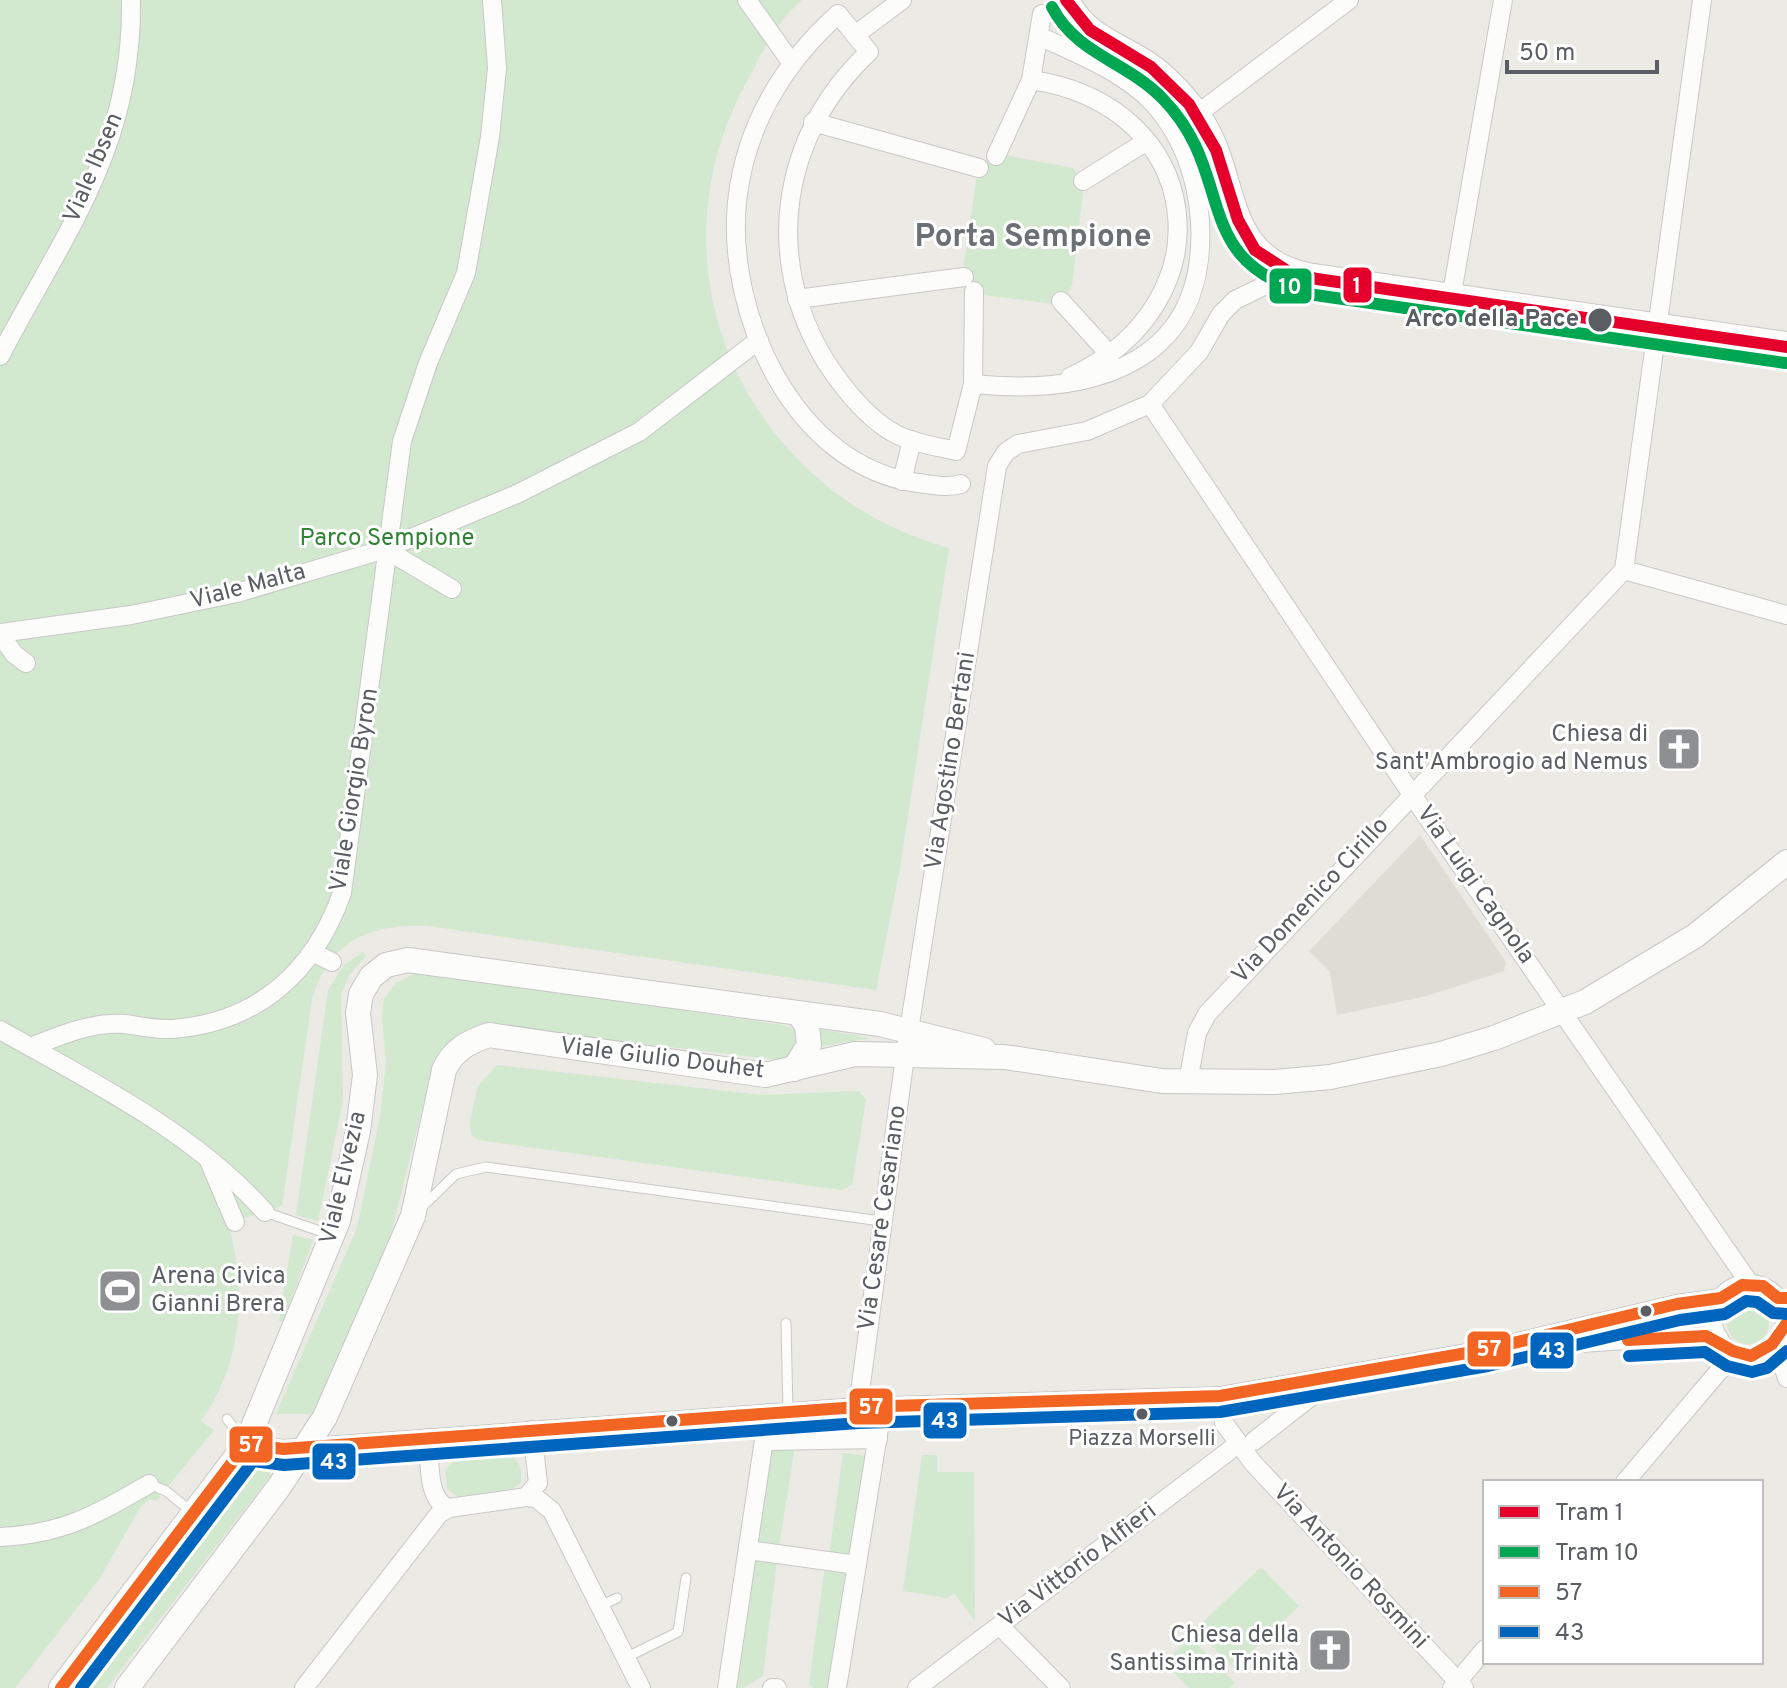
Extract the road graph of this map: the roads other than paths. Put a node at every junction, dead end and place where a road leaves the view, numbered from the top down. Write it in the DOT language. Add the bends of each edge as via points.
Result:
graph roads {
  1 [pos="131,0"];
  2 [pos="492,0"];
  3 [pos="747,0"];
  4 [pos="1071,0"];
  5 [pos="1349,0"];
  6 [pos="1503,0"];
  7 [pos="1702,0"];
  8 [pos="897,1"];
  9 [pos="1042,14"];
  10 [pos="855,35"];
  11 [pos="1039,36"];
  12 [pos="791,62"];
  13 [pos="1031,80"];
  14 [pos="1200,112"];
  15 [pos="813,122"];
  16 [pos="1198,134"];
  17 [pos="1147,141"];
  18 [pos="1180,144"];
  19 [pos="996,156"];
  20 [pos="979,168"];
  21 [pos="1083,181"];
  22 [pos="1313,273"];
  23 [pos="1452,293"];
  24 [pos="797,299"];
  25 [pos="1061,301"];
  26 [pos="1658,323"];
  27 [pos="759,340"];
  28 [pos="1787,341"];
  29 [pos="1110,355"];
  30 [pos="0,356"];
  31 [pos="973,384"];
  32 [pos="1030,386"];
  33 [pos="1150,404"];
  34 [pos="912,440"];
  35 [pos="902,481"];
  36 [pos="961,484"];
  37 [pos="385,549"];
  38 [pos="1624,570"];
  39 [pos="452,589"];
  40 [pos="1787,615"];
  41 [pos="0,634"];
  42 [pos="26,663"];
  43 [pos="1412,793"];
  44 [pos="1787,862"];
  45 [pos="314,953"];
  46 [pos="332,962"];
  47 [pos="1562,1011"];
  48 [pos="800,1015"];
  49 [pos="0,1030"];
  50 [pos="909,1030"];
  51 [pos="31,1047"];
  52 [pos="905,1056"];
  53 [pos="1005,1057"];
  54 [pos="794,1069"];
  55 [pos="1188,1082"];
  56 [pos="207,1159"];
  57 [pos="265,1212"];
  58 [pos="413,1216"];
  59 [pos="881,1221"];
  60 [pos="235,1222"];
  61 [pos="334,1236"];
  62 [pos="1750,1284"];
  63 [pos="1721,1298"];
  64 [pos="1782,1298"];
  65 [pos="786,1323"];
  66 [pos="1786,1323"];
  67 [pos="1719,1338"];
  68 [pos="1776,1343"];
  69 [pos="1484,1350"];
  70 [pos="1740,1354"];
  71 [pos="1333,1378"];
  72 [pos="1787,1378"];
  73 [pos="1220,1396"];
  74 [pos="858,1407"];
  75 [pos="788,1411"];
  76 [pos="768,1413"];
  77 [pos="227,1419"];
  78 [pos="532,1430"];
  79 [pos="428,1438"];
  80 [pos="766,1441"];
  81 [pos="1246,1442"];
  82 [pos="246,1444"];
  83 [pos="307,1447"];
  84 [pos="1627,1480"];
  85 [pos="149,1484"];
  86 [pos="526,1497"];
  87 [pos="449,1508"];
  88 [pos="194,1514"];
  89 [pos="0,1537"];
  90 [pos="748,1550"];
  91 [pos="857,1565"];
  92 [pos="686,1578"];
  93 [pos="1000,1626"];
  94 [pos="1483,1652"];
  95 [pos="627,1657"];
  96 [pos="1458,1686"];
  97 [pos="61,1688"];
  98 [pos="127,1688"];
  99 [pos="304,1688"];
  100 [pos="641,1688"];
  101 [pos="727,1688"];
  102 [pos="837,1688"];
  103 [pos="917,1688"];
  104 [pos="1061,1688"];
  1 -- 30 [label="street, Viale Ibsen" via="129,66 118,120 84,206"];
  2 -- 37 [label="street, Viale Giorgio Byron" via="497,68 466,273 402,441"];
  3 -- 12 [label="street"];
  4 -- 14 [label="street" via="1086,24 1158,68"];
  5 -- 14 [label="street"];
  6 -- 23 [label="street"];
  7 -- 26 [label="street"];
  8 -- 10 [label="street"];
  9 -- 11 [label="street"];
  10 -- 12 [label="street" via="838,14"];
  10 -- 15 [label="street" via="869,52 835,87"];
  11 -- 13 [label="street"];
  11 -- 18 [label="street" via="1137,89 1163,115"];
  12 -- 27 [label="street" via="752,136 737,202 742,281"];
  13 -- 17 [label="street" via="1085,92"];
  13 -- 19 [label="street"];
  14 -- 22 [label="street" via="1219,147 1250,235 1280,264"];
  15 -- 20 [label="street"];
  15 -- 24 [label="street" via="789,213 788,250"];
  16 -- 18 [label="street"];
  17 -- 21 [label="street"];
  17 -- 29 [label="street" via="1167,177 1178,222 1175,261 1147,321"];
  18 -- 32 [label="street" via="1196,184 1200,260 1193,291 1176,322 1144,355 1110,374 1081,383"];
  22 -- 23 [label="street"];
  22 -- 33 [label="street" via="1266,285 1235,300 1199,352"];
  23 -- 26 [label="street"];
  24 -- 31 [label="street" via="969,284"];
  24 -- 34 [label="street" via="835,375 876,422"];
  25 -- 29 [label="street"];
  26 -- 28 [label="street"];
  26 -- 38 [label="street"];
  27 -- 35 [label="street" via="780,384 824,437 849,458"];
  27 -- 37 [label="street, Viale Malta" via="639,432 517,494"];
  29 -- 32 [label="street" via="1067,378"];
  31 -- 32 [label="street"];
  31 -- 34 [label="street" via="956,451"];
  33 -- 43 [label="street, Via Luigi Cagnola"];
  33 -- 50 [label="street, Via Agostino Bertani" via="1087,431 1011,447 997,466"];
  34 -- 35 [label="street"];
  35 -- 36 [label="street"];
  37 -- 39 [label="street"];
  37 -- 41 [label="street, Viale Malta" via="237,593"];
  37 -- 45 [label="street, Viale Giorgio Byron" via="342,893"];
  38 -- 40 [label="street"];
  38 -- 43 [label="street, Via Domenico Cirillo"];
  41 -- 42 [label="street"];
  43 -- 47 [label="street, Via Luigi Cagnola"];
  43 -- 55 [label="street, Via Domenico Cirillo" via="1207,1014 1197,1033"];
  44 -- 47 [label="main road" via="1695,936"];
  45 -- 46 [label="street"];
  45 -- 51 [label="street, Viale Giorgio Byron" via="289,982 253,1008 213,1024 73,1029"];
  47 -- 55 [label="main road" via="1494,1038 1386,1068 1275,1082"];
  47 -- 62 [label="street, Via Luigi Cagnola"];
  48 -- 50 [label="main road"];
  48 -- 54 [label="main road" via="809,1045"];
  48 -- 61 [label="main road, Viale Elvezia" via="408,960 386,965 361,994 365,1075"];
  49 -- 51 [label="street"];
  50 -- 52 [label="street, Via Cesare Cesariano"];
  50 -- 53 [label="main road"];
  51 -- 56 [label="street" via="165,1127"];
  52 -- 53 [label="main road, Viale Giulio Douhet"];
  52 -- 54 [label="main road, Viale Giulio Douhet" via="855,1054"];
  52 -- 59 [label="street, Via Cesare Cesariano"];
  53 -- 55 [label="main road"];
  54 -- 58 [label="main road, Viale Giulio Douhet" via="747,1073 489,1035 467,1044 444,1070"];
  56 -- 57 [label="street"];
  56 -- 60 [label="street"];
  57 -- 61 [label="lane"];
  58 -- 59 [label="lane" via="456,1174 486,1167"];
  58 -- 83 [label="main road"];
  59 -- 74 [label="street, Via Cesare Cesariano"];
  61 -- 82 [label="main road, Viale Elvezia"];
  62 -- 63 [label="street" via="1734,1287"];
  62 -- 64 [label="street"];
  63 -- 67 [label="street" via="1713,1317"];
  63 -- 69 [label="street"];
  64 -- 66 [label="street"];
  65 -- 75 [label="lane"];
  66 -- 68 [label="street"];
  67 -- 69 [label="street"];
  67 -- 70 [label="street"];
  68 -- 70 [label="street" via="1761,1353"];
  68 -- 72 [label="street"];
  69 -- 71 [label="street"];
  70 -- 84 [label="street" via="1719,1371"];
  71 -- 73 [label="street"];
  71 -- 81 [label="street, Via Vittorio Alfieri"];
  73 -- 74 [label="street"];
  73 -- 81 [label="street, Via Antonio Rosmini" via="1224,1423"];
  74 -- 75 [label="street"];
  75 -- 76 [label="street"];
  76 -- 78 [label="street"];
  76 -- 80 [label="street"];
  77 -- 82 [label="lane"];
  78 -- 79 [label="street"];
  78 -- 86 [label="street" via="538,1483"];
  79 -- 83 [label="street"];
  79 -- 87 [label="street" via="435,1495"];
  80 -- 90 [label="street"];
  80 -- 91 [label="street" via="879,1430"];
  81 -- 93 [label="street, Via Vittorio Alfieri"];
  81 -- 96 [label="street, Via Antonio Rosmini"];
  82 -- 83 [label="street"];
  82 -- 88 [label="main road, Viale Elvezia"];
  83 -- 98 [label="main road"];
  85 -- 88 [label="lane"];
  85 -- 89 [label="street" via="79,1523 39,1535"];
  86 -- 87 [label="street"];
  86 -- 95 [label="street" via="552,1511 608,1602"];
  87 -- 99 [label="street" via="439,1514"];
  88 -- 97 [label="main road, Viale Elvezia"];
  90 -- 91 [label="street"];
  90 -- 101 [label="street"];
  91 -- 102 [label="street"];
  92 -- 95 [label="lane" via="678,1632"];
  93 -- 103 [label="street, Via Vittorio Alfieri"];
  93 -- 104 [label="street"];
  94 -- 96 [label="street"];
  95 -- 100 [label="street"];
}
